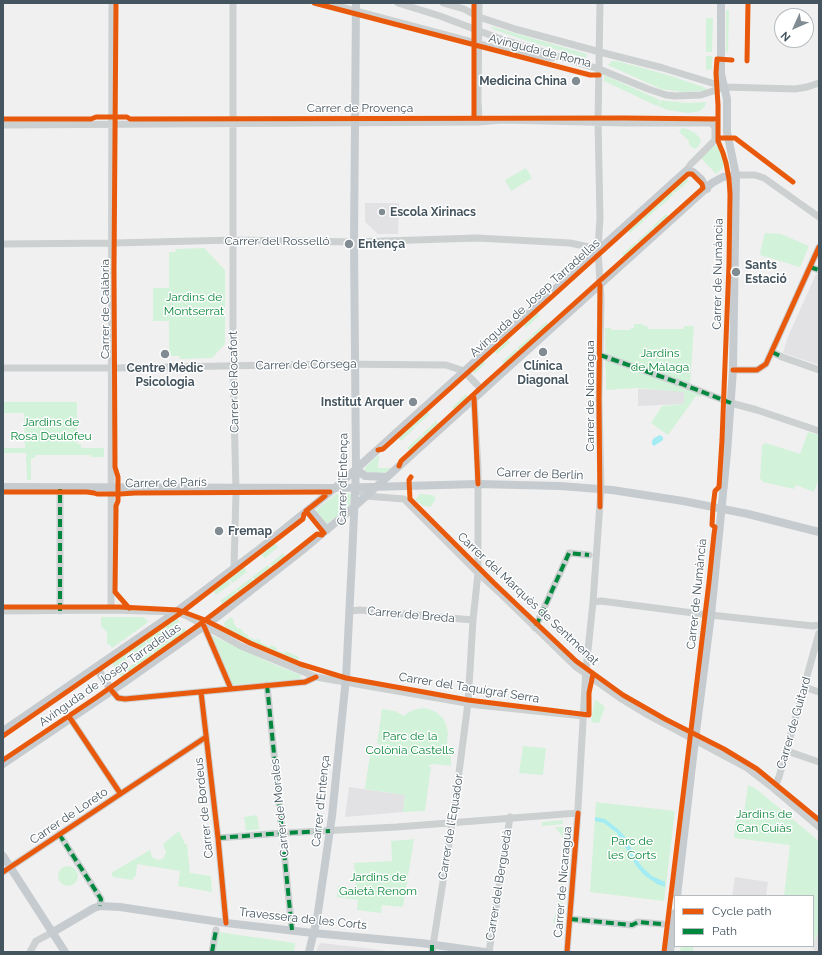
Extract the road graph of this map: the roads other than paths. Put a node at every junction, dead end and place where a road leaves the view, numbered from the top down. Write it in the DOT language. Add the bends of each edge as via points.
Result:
graph roads {
  1 [pos="112,3"];
  2 [pos="233,3"];
  3 [pos="326,3"];
  4 [pos="398,3"];
  5 [pos="443,3"];
  6 [pos="479,3"];
  7 [pos="600,3"];
  8 [pos="721,3"];
  9 [pos="356,7"];
  10 [pos="479,17"];
  11 [pos="479,31"];
  12 [pos="479,44"];
  13 [pos="600,52"];
  14 [pos="566,60"];
  15 [pos="599,69"];
  16 [pos="819,83"];
  17 [pos="725,87"];
  18 [pos="479,122"];
  19 [pos="598,122"];
  20 [pos="232,123"];
  21 [pos="355,123"];
  22 [pos="3,125"];
  23 [pos="112,125"];
  24 [pos="715,131"];
  25 [pos="686,171"];
  26 [pos="736,175"];
  27 [pos="707,188"];
  28 [pos="819,216"];
  29 [pos="233,240"];
  30 [pos="354,242"];
  31 [pos="111,243"];
  32 [pos="3,244"];
  33 [pos="819,247"];
  34 [pos="598,249"];
  35 [pos="810,267"];
  36 [pos="819,270"];
  37 [pos="600,285"];
  38 [pos="772,352"];
  39 [pos="600,355"];
  40 [pos="355,364"];
  41 [pos="233,366"];
  42 [pos="3,368"];
  43 [pos="111,368"];
  44 [pos="732,370"];
  45 [pos="819,370"];
  46 [pos="464,371"];
  47 [pos="483,390"];
  48 [pos="474,398"];
  49 [pos="731,403"];
  50 [pos="819,431"];
  51 [pos="356,469"];
  52 [pos="387,477"];
  53 [pos="478,484"];
  54 [pos="408,486"];
  55 [pos="3,487"];
  56 [pos="60,488"];
  57 [pos="236,488"];
  58 [pos="335,488"];
  59 [pos="355,488"];
  60 [pos="376,488"];
  61 [pos="111,489"];
  62 [pos="601,489"];
  63 [pos="366,496"];
  64 [pos="404,498"];
  65 [pos="354,507"];
  66 [pos="722,508"];
  67 [pos="309,509"];
  68 [pos="338,521"];
  69 [pos="354,525"];
  70 [pos="327,530"];
  71 [pos="819,532"];
  72 [pos="589,555"];
  73 [pos="234,568"];
  74 [pos="478,573"];
  75 [pos="593,602"];
  76 [pos="60,610"];
  77 [pos="111,610"];
  78 [pos="3,611"];
  79 [pos="176,612"];
  80 [pos="350,612"];
  81 [pos="711,615"];
  82 [pos="472,620"];
  83 [pos="819,625"];
  84 [pos="204,626"];
  85 [pos="535,628"];
  86 [pos="819,633"];
  87 [pos="96,667"];
  88 [pos="586,674"];
  89 [pos="316,677"];
  90 [pos="346,683"];
  91 [pos="267,685"];
  92 [pos="804,687"];
  93 [pos="231,689"];
  94 [pos="112,690"];
  95 [pos="201,692"];
  96 [pos="819,692"];
  97 [pos="468,703"];
  98 [pos="583,716"];
  99 [pos="70,718"];
  100 [pos="3,731"];
  101 [pos="206,737"];
  102 [pos="694,740"];
  103 [pos="787,751"];
  104 [pos="819,762"];
  105 [pos="3,764"];
  106 [pos="773,788"];
  107 [pos="120,793"];
  108 [pos="578,813"];
  109 [pos="510,817"];
  110 [pos="452,822"];
  111 [pos="818,823"];
  112 [pos="330,831"];
  113 [pos="283,833"];
  114 [pos="59,834"];
  115 [pos="218,838"];
  116 [pos="3,856"];
  117 [pos="10,867"];
  118 [pos="3,872"];
  119 [pos="677,895"];
  120 [pos="100,906"];
  121 [pos="570,919"];
  122 [pos="674,921"];
  123 [pos="226,923"];
  124 [pos="662,924"];
  125 [pos="216,930"];
  126 [pos="292,930"];
  127 [pos="52,932"];
  128 [pos="313,933"];
  129 [pos="432,948"];
  130 [pos="30,952"];
  131 [pos="65,952"];
  132 [pos="212,952"];
  133 [pos="309,952"];
  134 [pos="485,952"];
  135 [pos="489,952"];
  136 [pos="567,952"];
  137 [pos="670,952"];
  1 -- 23 [label="street, Carrer de Calàbria"];
  2 -- 20 [label="street, Carrer de Rocafort"];
  3 -- 9 [label="street, Avinguda de Roma"];
  4 -- 11 [label="street, Avinguda de Roma"];
  5 -- 10 [label="street, Avinguda de Roma" via="464,9"];
  6 -- 10 [label="street"];
  7 -- 13 [label="street"];
  8 -- 17 [label="main road, Carrer de Numància" via="721,74"];
  9 -- 12 [label="street, Avinguda de Roma"];
  9 -- 21 [label="main road, Carrer d'Entença"];
  10 -- 11 [label="street"];
  10 -- 13 [label="street, Avinguda de Roma"];
  11 -- 12 [label="street"];
  11 -- 14 [label="street, Avinguda de Roma"];
  12 -- 14 [label="street, Avinguda de Roma"];
  12 -- 18 [label="street"];
  13 -- 15 [label="street"];
  13 -- 17 [label="street, Avinguda de Roma"];
  14 -- 15 [label="street, Avinguda de Roma"];
  15 -- 17 [label="street, Avinguda de Roma" via="670,96 701,95"];
  15 -- 19 [label="street"];
  16 -- 17 [label="street" via="795,89"];
  17 -- 26 [label="main road, Carrer de Numància" via="727,132"];
  18 -- 19 [label="street, Carrer de Provença"];
  18 -- 21 [label="street, Carrer de Provença"];
  19 -- 24 [label="street, Carrer de Provença" via="711,123"];
  19 -- 34 [label="street"];
  20 -- 21 [label="street, Carrer de Provença"];
  20 -- 23 [label="street, Carrer de Provença"];
  20 -- 29 [label="street, Carrer de Rocafort"];
  21 -- 30 [label="main road, Carrer d'Entença"];
  22 -- 23 [label="street, Carrer de Provença"];
  23 -- 31 [label="street, Carrer de Calàbria"];
  24 -- 25 [label="street, Avinguda de Josep Tarradellas" via="715,140"];
  25 -- 27 [label="main road" via="694,172"];
  25 -- 34 [label="main road, Avinguda de Josep Tarradellas"];
  26 -- 27 [label="main road, Avinguda de Josep Tarradellas" via="718,179"];
  26 -- 28 [label="street" via="759,176 768,180"];
  26 -- 44 [label="main road, Carrer de Numància"];
  27 -- 37 [label="main road, Avinguda de Josep Tarradellas"];
  29 -- 30 [label="street, Carrer del Rosselló"];
  29 -- 31 [label="street, Carrer del Rosselló"];
  29 -- 41 [label="street, Carrer de Rocafort"];
  30 -- 34 [label="street, Carrer del Rosselló" via="477,238 570,243"];
  30 -- 40 [label="main road, Carrer d'Entença"];
  31 -- 32 [label="street, Carrer del Rosselló"];
  31 -- 43 [label="street, Carrer de Calàbria"];
  33 -- 35 [label="street"];
  34 -- 37 [label="street, Carrer de Nicaragua"];
  34 -- 46 [label="main road, Avinguda de Josep Tarradellas"];
  35 -- 36 [label="street"];
  35 -- 38 [label="street"];
  37 -- 39 [label="street, Carrer de Nicaragua"];
  37 -- 47 [label="main road, Avinguda de Josep Tarradellas"];
  38 -- 44 [label="street" via="762,368 752,371"];
  38 -- 45 [label="street"];
  39 -- 49 [label="street"];
  39 -- 62 [label="street, Carrer de Nicaragua"];
  40 -- 41 [label="street, Carrer de Còrsega"];
  40 -- 46 [label="street, Carrer de Còrsega" via="446,365"];
  40 -- 51 [label="main road, Carrer d'Entença"];
  41 -- 43 [label="street, Carrer de Còrsega"];
  41 -- 57 [label="street, Carrer de Rocafort"];
  42 -- 43 [label="street, Carrer de Còrsega"];
  43 -- 61 [label="street, Carrer de Calàbria"];
  44 -- 49 [label="main road, Carrer de Numància"];
  46 -- 47 [label="street"];
  46 -- 51 [label="main road, Avinguda de Josep Tarradellas"];
  47 -- 48 [label="main road, Avinguda de Josep Tarradellas"];
  48 -- 52 [label="main road, Avinguda de Josep Tarradellas"];
  48 -- 53 [label="street, Carrer de l'Equador"];
  49 -- 50 [label="street"];
  49 -- 66 [label="main road, Carrer de Numància"];
  51 -- 52 [label="main road" via="365,476"];
  51 -- 58 [label="main road, Avinguda de Josep Tarradellas"];
  51 -- 59 [label="main road, Carrer d'Entença"];
  52 -- 60 [label="main road, Avinguda de Josep Tarradellas"];
  53 -- 54 [label="main road, Carrer de Berlín"];
  53 -- 62 [label="main road, Carrer de Berlín"];
  53 -- 74 [label="street, Carrer de l'Equador"];
  54 -- 60 [label="main road, Carrer de Berlín"];
  54 -- 64 [label="street"];
  55 -- 56 [label="main road, Carrer de París"];
  56 -- 61 [label="main road, Carrer de París"];
  56 -- 76 [label="street"];
  57 -- 58 [label="main road, Carrer de París"];
  57 -- 61 [label="main road, Carrer de París"];
  57 -- 73 [label="street, Carrer de Rocafort"];
  58 -- 59 [label="main road"];
  58 -- 67 [label="main road, Avinguda de Josep Tarradellas"];
  59 -- 60 [label="main road"];
  59 -- 63 [label="street"];
  59 -- 65 [label="main road, Carrer d'Entença"];
  60 -- 63 [label="main road, Avinguda de Josep Tarradellas"];
  61 -- 77 [label="street, Carrer de Calàbria"];
  62 -- 66 [label="main road, Carrer de Berlín"];
  62 -- 75 [label="street, Carrer de Nicaragua"];
  63 -- 64 [label="street"];
  63 -- 65 [label="main road, Avinguda de Josep Tarradellas"];
  64 -- 74 [label="street, Carrer del Marquès de Sentmenat"];
  65 -- 68 [label="main road, Avinguda de Josep Tarradellas"];
  65 -- 69 [label="main road, Carrer d'Entença"];
  66 -- 71 [label="main road, Carrer de Berlín"];
  66 -- 81 [label="main road, Carrer de Numància"];
  67 -- 70 [label="main road"];
  67 -- 73 [label="main road, Avinguda de Josep Tarradellas"];
  68 -- 69 [label="main road"];
  68 -- 70 [label="main road, Avinguda de Josep Tarradellas"];
  69 -- 80 [label="main road, Carrer d'Entença"];
  70 -- 84 [label="main road, Avinguda de Josep Tarradellas"];
  72 -- 85 [label="street" via="569,553"];
  73 -- 79 [label="main road, Avinguda de Josep Tarradellas"];
  74 -- 82 [label="street, Carrer de l'Equador"];
  74 -- 85 [label="street, Carrer del Marquès de Sentmenat"];
  75 -- 81 [label="street"];
  75 -- 88 [label="street, Carrer de Nicaragua"];
  76 -- 77 [label="street"];
  76 -- 78 [label="street"];
  77 -- 79 [label="street"];
  79 -- 84 [label="street, Carrer del Taquígraf Serra"];
  79 -- 87 [label="main road, Avinguda de Josep Tarradellas"];
  80 -- 82 [label="street, Carrer de Breda" via="360,610"];
  80 -- 90 [label="main road, Carrer d'Entença"];
  81 -- 83 [label="street"];
  81 -- 102 [label="main road, Carrer de Numància"];
  82 -- 97 [label="street, Carrer de l'Equador"];
  84 -- 89 [label="street, Carrer del Taquígraf Serra" via="240,646"];
  84 -- 93 [label="street"];
  84 -- 94 [label="main road, Avinguda de Josep Tarradellas"];
  85 -- 88 [label="street, Carrer del Marquès de Sentmenat"];
  86 -- 92 [label="street, Carrer de Guitard"];
  87 -- 94 [label="main road"];
  87 -- 100 [label="main road, Avinguda de Josep Tarradellas"];
  88 -- 98 [label="street, Carrer de Nicaragua"];
  88 -- 102 [label="street, Carrer del Marquès de Sentmenat" via="634,707"];
  89 -- 90 [label="street, Carrer del Taquígraf Serra"];
  89 -- 91 [label="street" via="305,682"];
  90 -- 97 [label="street, Carrer del Taquígraf Serra"];
  90 -- 112 [label="main road, Carrer d'Entença"];
  91 -- 93 [label="street"];
  91 -- 113 [label="street, Carrer de Morales"];
  92 -- 96 [label="street"];
  92 -- 103 [label="street, Carrer de Guitard"];
  93 -- 95 [label="street"];
  94 -- 95 [label="street" via="121,699"];
  94 -- 99 [label="main road, Avinguda de Josep Tarradellas"];
  95 -- 101 [label="street, Carrer de Bordeus"];
  97 -- 98 [label="street, Carrer del Taquígraf Serra"];
  97 -- 110 [label="street, Carrer de l'Equador"];
  98 -- 108 [label="street, Carrer de Nicaragua"];
  99 -- 105 [label="main road, Avinguda de Josep Tarradellas"];
  99 -- 107 [label="street"];
  101 -- 107 [label="street, Carrer de Loreto"];
  101 -- 115 [label="street, Carrer de Bordeus"];
  102 -- 106 [label="street, Carrer del Marquès de Sentmenat" via="740,764"];
  102 -- 119 [label="main road, Carrer de Numància"];
  103 -- 104 [label="street"];
  103 -- 106 [label="street, Carrer de Guitard"];
  106 -- 111 [label="street, Carrer del Marquès de Sentmenat"];
  107 -- 114 [label="street, Carrer de Loreto"];
  108 -- 109 [label="street"];
  108 -- 121 [label="street, Carrer de Nicaragua"];
  109 -- 110 [label="street"];
  109 -- 135 [label="street, Carrer del Berguedà"];
  110 -- 112 [label="street"];
  110 -- 129 [label="street, Carrer de l'Equador"];
  112 -- 113 [label="street"];
  112 -- 128 [label="main road, Carrer d'Entença"];
  113 -- 115 [label="street"];
  113 -- 126 [label="street, Carrer de Morales"];
  114 -- 117 [label="street, Carrer de Loreto"];
  114 -- 120 [label="street" via="101,899"];
  115 -- 123 [label="street, Carrer de Bordeus"];
  116 -- 117 [label="main road"];
  117 -- 118 [label="street, Carrer de Loreto"];
  117 -- 127 [label="main road"];
  120 -- 123 [label="main road, Travessera de les Corts"];
  120 -- 127 [label="main road, Travessera de les Corts"];
  121 -- 124 [label="street" via="632,925 638,922"];
  121 -- 136 [label="street, Carrer de Nicaragua"];
  122 -- 137 [label="main road"];
  123 -- 126 [label="main road, Travessera de les Corts"];
  125 -- 132 [label="street"];
  126 -- 128 [label="main road, Travessera de les Corts"];
  127 -- 130 [label="street" via="36,941"];
  127 -- 131 [label="main road"];
  128 -- 129 [label="main road, Travessera de les Corts"];
  128 -- 133 [label="main road, Carrer d'Entença"];
  129 -- 134 [label="main road, Travessera de les Corts"];
}
